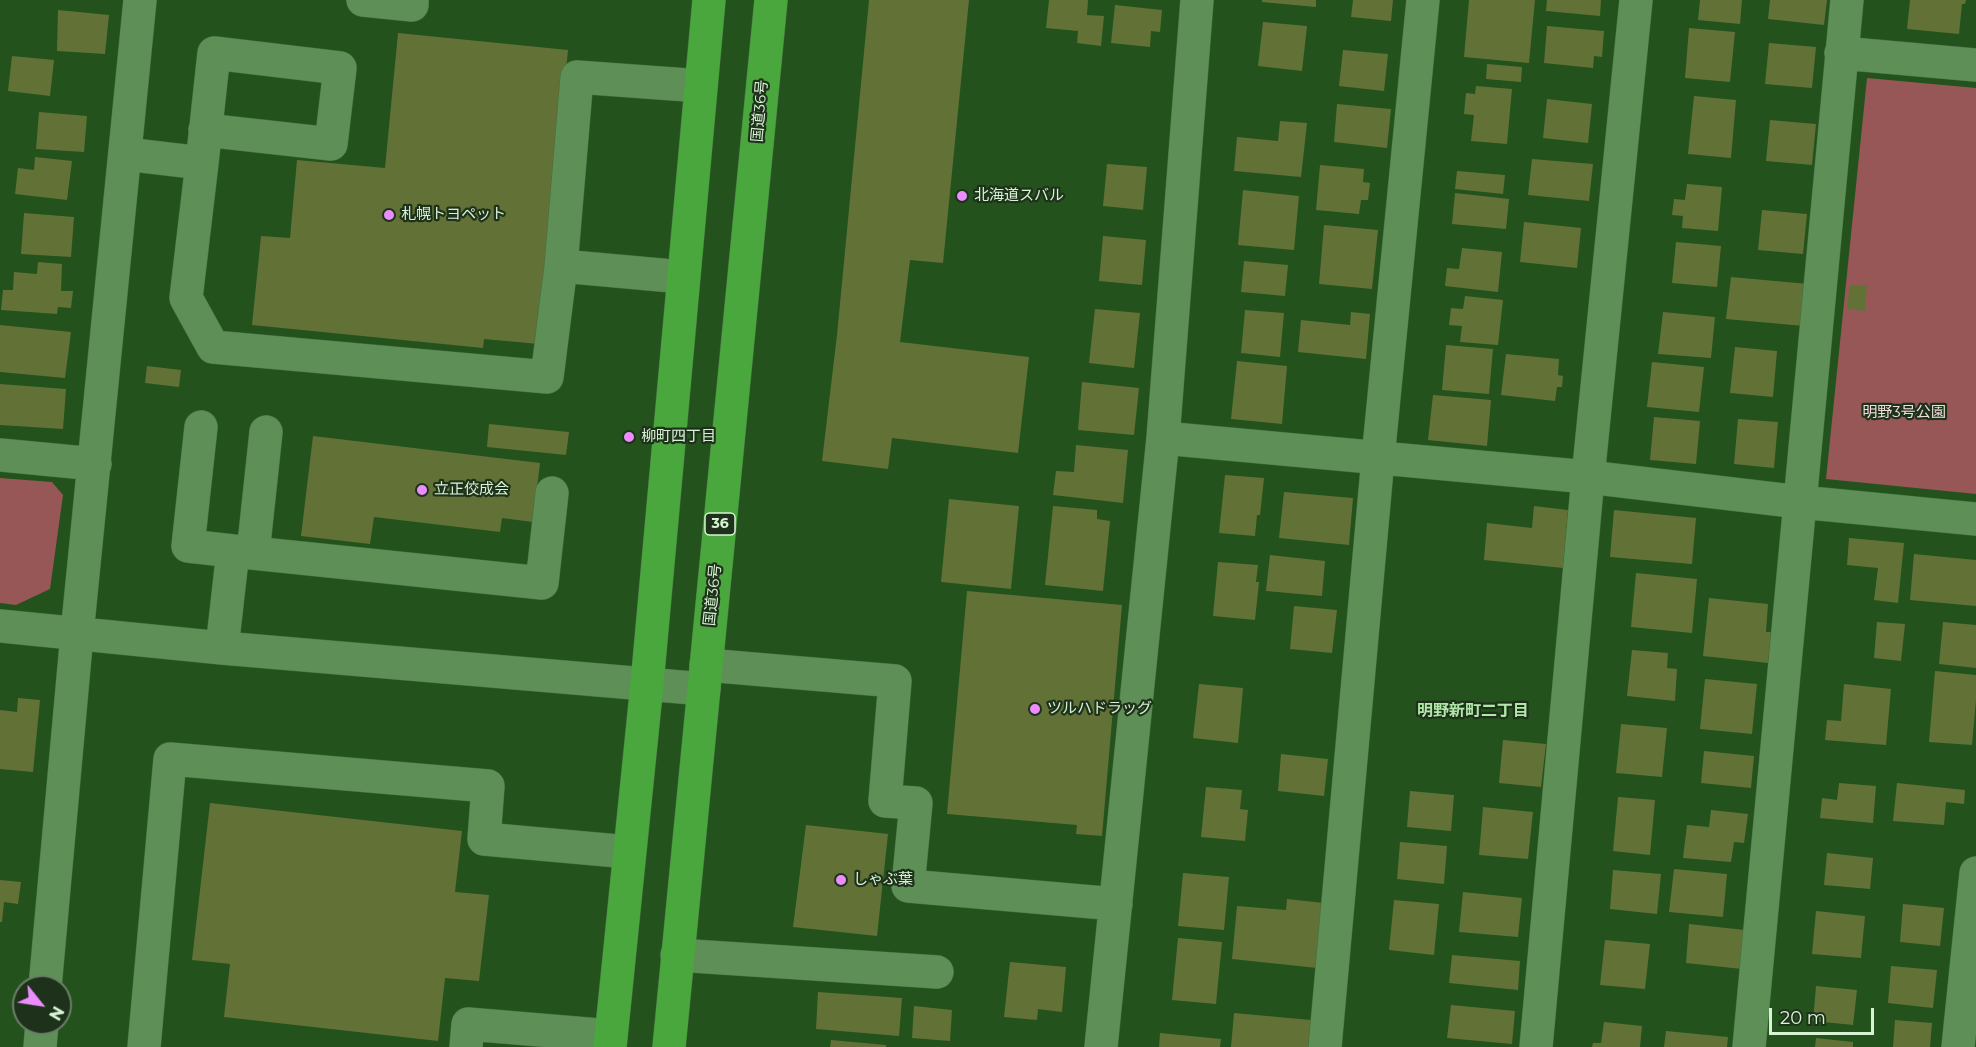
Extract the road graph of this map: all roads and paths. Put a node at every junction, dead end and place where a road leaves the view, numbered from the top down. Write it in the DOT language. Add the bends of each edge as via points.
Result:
graph roads {
  1 [pos="140,0"];
  2 [pos="363,0"];
  3 [pos="412,0"];
  4 [pos="709,0"];
  5 [pos="771,0"];
  6 [pos="1197,0"];
  7 [pos="1423,0"];
  8 [pos="1636,0"];
  9 [pos="1847,0"];
  10 [pos="1841,53"];
  11 [pos="1976,65"];
  12 [pos="701,86"];
  13 [pos="206,130"];
  14 [pos="125,154"];
  15 [pos="201,163"];
  16 [pos="561,267"];
  17 [pos="683,277"];
  18 [pos="201,427"];
  19 [pos="266,432"];
  20 [pos="1163,438"];
  21 [pos="0,455"];
  22 [pos="1378,458"];
  23 [pos="94,464"];
  24 [pos="1588,477"];
  25 [pos="552,493"];
  26 [pos="1800,502"];
  27 [pos="1976,519"];
  28 [pos="243,552"];
  29 [pos="0,626"];
  30 [pos="78,633"];
  31 [pos="222,648"];
  32 [pos="705,677"];
  33 [pos="647,684"];
  34 [pos="629,852"];
  35 [pos="1976,873"];
  36 [pos="1116,904"];
  37 [pos="677,955"];
  38 [pos="937,972"];
  39 [pos="46,975"];
  40 [pos="610,1042"];
  41 [pos="144,1047"];
  42 [pos="466,1047"];
  43 [pos="669,1047"];
  44 [pos="1101,1047"];
  45 [pos="1325,1047"];
  46 [pos="1536,1047"];
  47 [pos="1749,1047"];
  48 [pos="1958,1047"];
  1 -- 14 [label="street"];
  2 -- 3 [label="street" via="412,5"];
  4 -- 12 [label="highway"];
  5 -- 32 [label="highway, 国道36号 / 36"];
  6 -- 20 [label="street"];
  7 -- 22 [label="street"];
  8 -- 24 [label="street"];
  9 -- 10 [label="street"];
  10 -- 11 [label="street"];
  10 -- 26 [label="street"];
  12 -- 16 [label="street" via="577,77"];
  12 -- 17 [label="highway"];
  13 -- 15 [label="street"];
  14 -- 15 [label="street"];
  14 -- 23 [label="street"];
  15 -- 16 [label="street" via="186,298 213,347 547,377"];
  16 -- 17 [label="street"];
  17 -- 33 [label="highway"];
  18 -- 28 [label="street" via="188,546"];
  19 -- 28 [label="street"];
  20 -- 22 [label="street"];
  20 -- 36 [label="street"];
  21 -- 23 [label="street"];
  22 -- 24 [label="street"];
  22 -- 45 [label="street"];
  23 -- 30 [label="street"];
  24 -- 26 [label="street"];
  24 -- 46 [label="street"];
  25 -- 28 [label="street" via="542,583"];
  26 -- 27 [label="street"];
  26 -- 47 [label="street"];
  28 -- 31 [label="street"];
  29 -- 30 [label="street"];
  30 -- 31 [label="street"];
  30 -- 39 [label="street"];
  31 -- 33 [label="street"];
  32 -- 33 [label="street"];
  32 -- 36 [label="street" via="895,681 885,801 916,803 908,886"];
  32 -- 37 [label="highway, 国道36号 / 36"];
  33 -- 34 [label="highway"];
  34 -- 40 [label="highway"];
  34 -- 41 [label="street" via="484,839 488,786 170,759"];
  35 -- 48 [label="street"];
  36 -- 44 [label="street"];
  37 -- 38 [label="street"];
  37 -- 43 [label="highway, 国道36号 / 36"];
  40 -- 42 [label="street" via="468,1024"];
}
